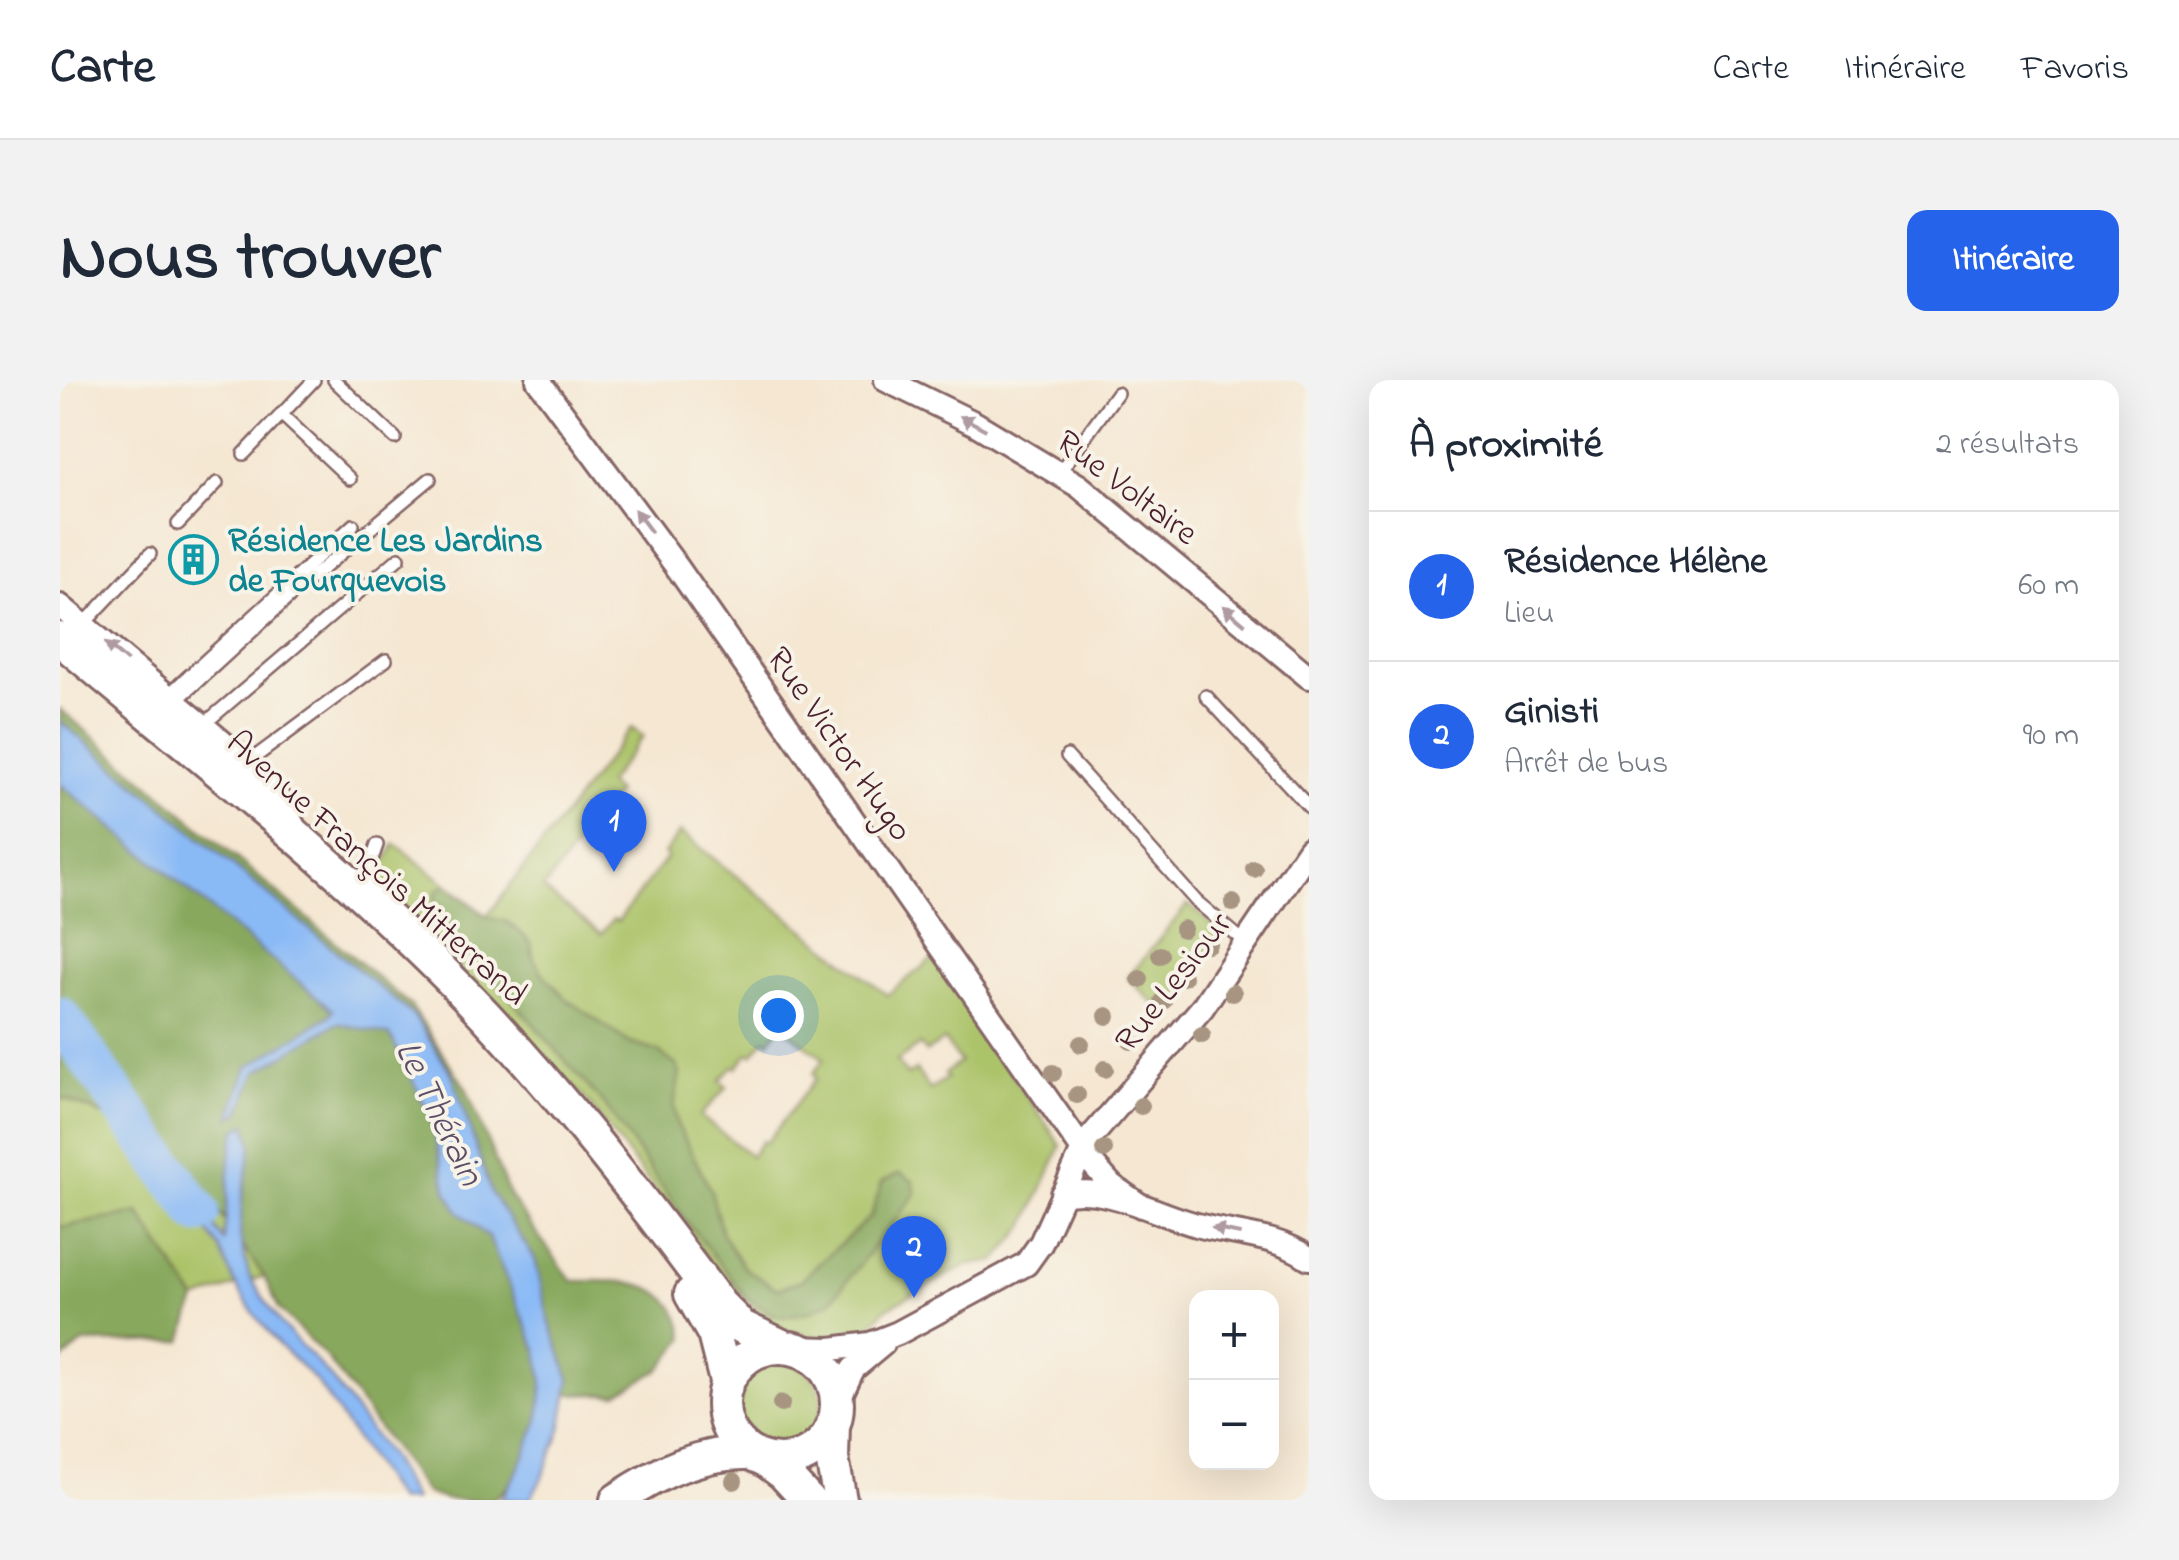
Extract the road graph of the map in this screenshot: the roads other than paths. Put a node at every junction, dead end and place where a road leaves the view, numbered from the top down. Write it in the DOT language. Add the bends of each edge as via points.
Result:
graph roads {
  1 [pos="314,380"];
  2 [pos="334,380"];
  3 [pos="538,380"];
  4 [pos="886,380"];
  5 [pos="1117,393"];
  6 [pos="281,414"];
  7 [pos="395,438"];
  8 [pos="244,454"];
  9 [pos="1058,473"];
  10 [pos="350,478"];
  11 [pos="430,478"];
  12 [pos="217,483"];
  13 [pos="178,524"];
  14 [pos="353,525"];
  15 [pos="150,554"];
  16 [pos="399,558"];
  17 [pos="60,606"];
  18 [pos="72,632"];
  19 [pos="386,660"];
  20 [pos="60,663"];
  21 [pos="1309,677"];
  22 [pos="1206,696"];
  23 [pos="171,699"];
  24 [pos="203,725"];
  25 [pos="1067,756"];
  26 [pos="246,763"];
  27 [pos="1309,808"];
  28 [pos="377,845"];
  29 [pos="303,846"];
  30 [pos="1309,849"];
  31 [pos="352,888"];
  32 [pos="1247,944"];
  33 [pos="1082,1150"];
  34 [pos="1062,1194"];
  35 [pos="1141,1206"];
  36 [pos="1309,1258"];
  37 [pos="898,1333"];
  38 [pos="789,1347"];
  39 [pos="724,1393"];
  40 [pos="835,1413"];
  41 [pos="757,1456"];
  42 [pos="645,1482"];
  43 [pos="617,1500"];
  44 [pos="808,1500"];
  45 [pos="840,1500"];
  1 -- 6 [label="lane"];
  2 -- 7 [label="lane"];
  33 -- 3 [label="street, Rue Victor Hugo, one-way" via="677,566"];
  9 -- 4 [label="street, Rue Voltaire, one-way"];
  5 -- 9 [label="lane"];
  6 -- 8 [label="lane"];
  6 -- 10 [label="lane"];
  21 -- 9 [label="street, Rue Voltaire, one-way"];
  11 -- 23 [label="lane"];
  12 -- 13 [label="lane"];
  14 -- 23 [label="lane"];
  15 -- 18 [label="lane"];
  16 -- 24 [label="lane"];
  17 -- 18 [label="street"];
  23 -- 18 [label="street, one-way"];
  18 -- 29 [label="main road, Avenue François Mitterrand"];
  19 -- 26 [label="lane"];
  20 -- 39 [label="main road, Avenue François Mitterrand" via="360,917 512,1068 692,1296 714,1334"];
  22 -- 27 [label="lane"];
  23 -- 24 [label="street"];
  24 -- 26 [label="street"];
  25 -- 32 [label="lane" via="1196,901"];
  26 -- 29 [label="street" via="280,800"];
  28 -- 31 [label="lane"];
  29 -- 31 [label="main road, Avenue François Mitterrand"];
  30 -- 32 [label="street, Rue Lesiour"];
  31 -- 38 [label="main road, Avenue François Mitterrand" via="552,1088 728,1314 753,1334"];
  32 -- 33 [label="street, Rue Lesiour"];
  33 -- 34 [label="street, Rue Lesiour"];
  33 -- 35 [label="street, Rue Victor Hugo" via="1112,1186"];
  34 -- 35 [label="street" via="1094,1193"];
  34 -- 37 [label="street, Rue Lesiour" via="1026,1264"];
  36 -- 35 [label="street, one-way" via="1279,1242"];
  37 -- 38 [label="street" via="856,1347"];
  37 -- 40 [label="street" via="854,1369"];
  38 -- 39 [label="main road" via="749,1355"];
  38 -- 40 [label="main road" via="828,1372"];
  39 -- 41 [label="main road" via="728,1430"];
  39 -- 42 [label="main road" via="687,1448"];
  40 -- 41 [label="main road" via="820,1445 805,1455 781,1461"];
  40 -- 45 [label="main road" via="832,1458"];
  41 -- 42 [label="main road" via="710,1456"];
  41 -- 44 [label="main road"];
  42 -- 43 [label="main road"];
}
